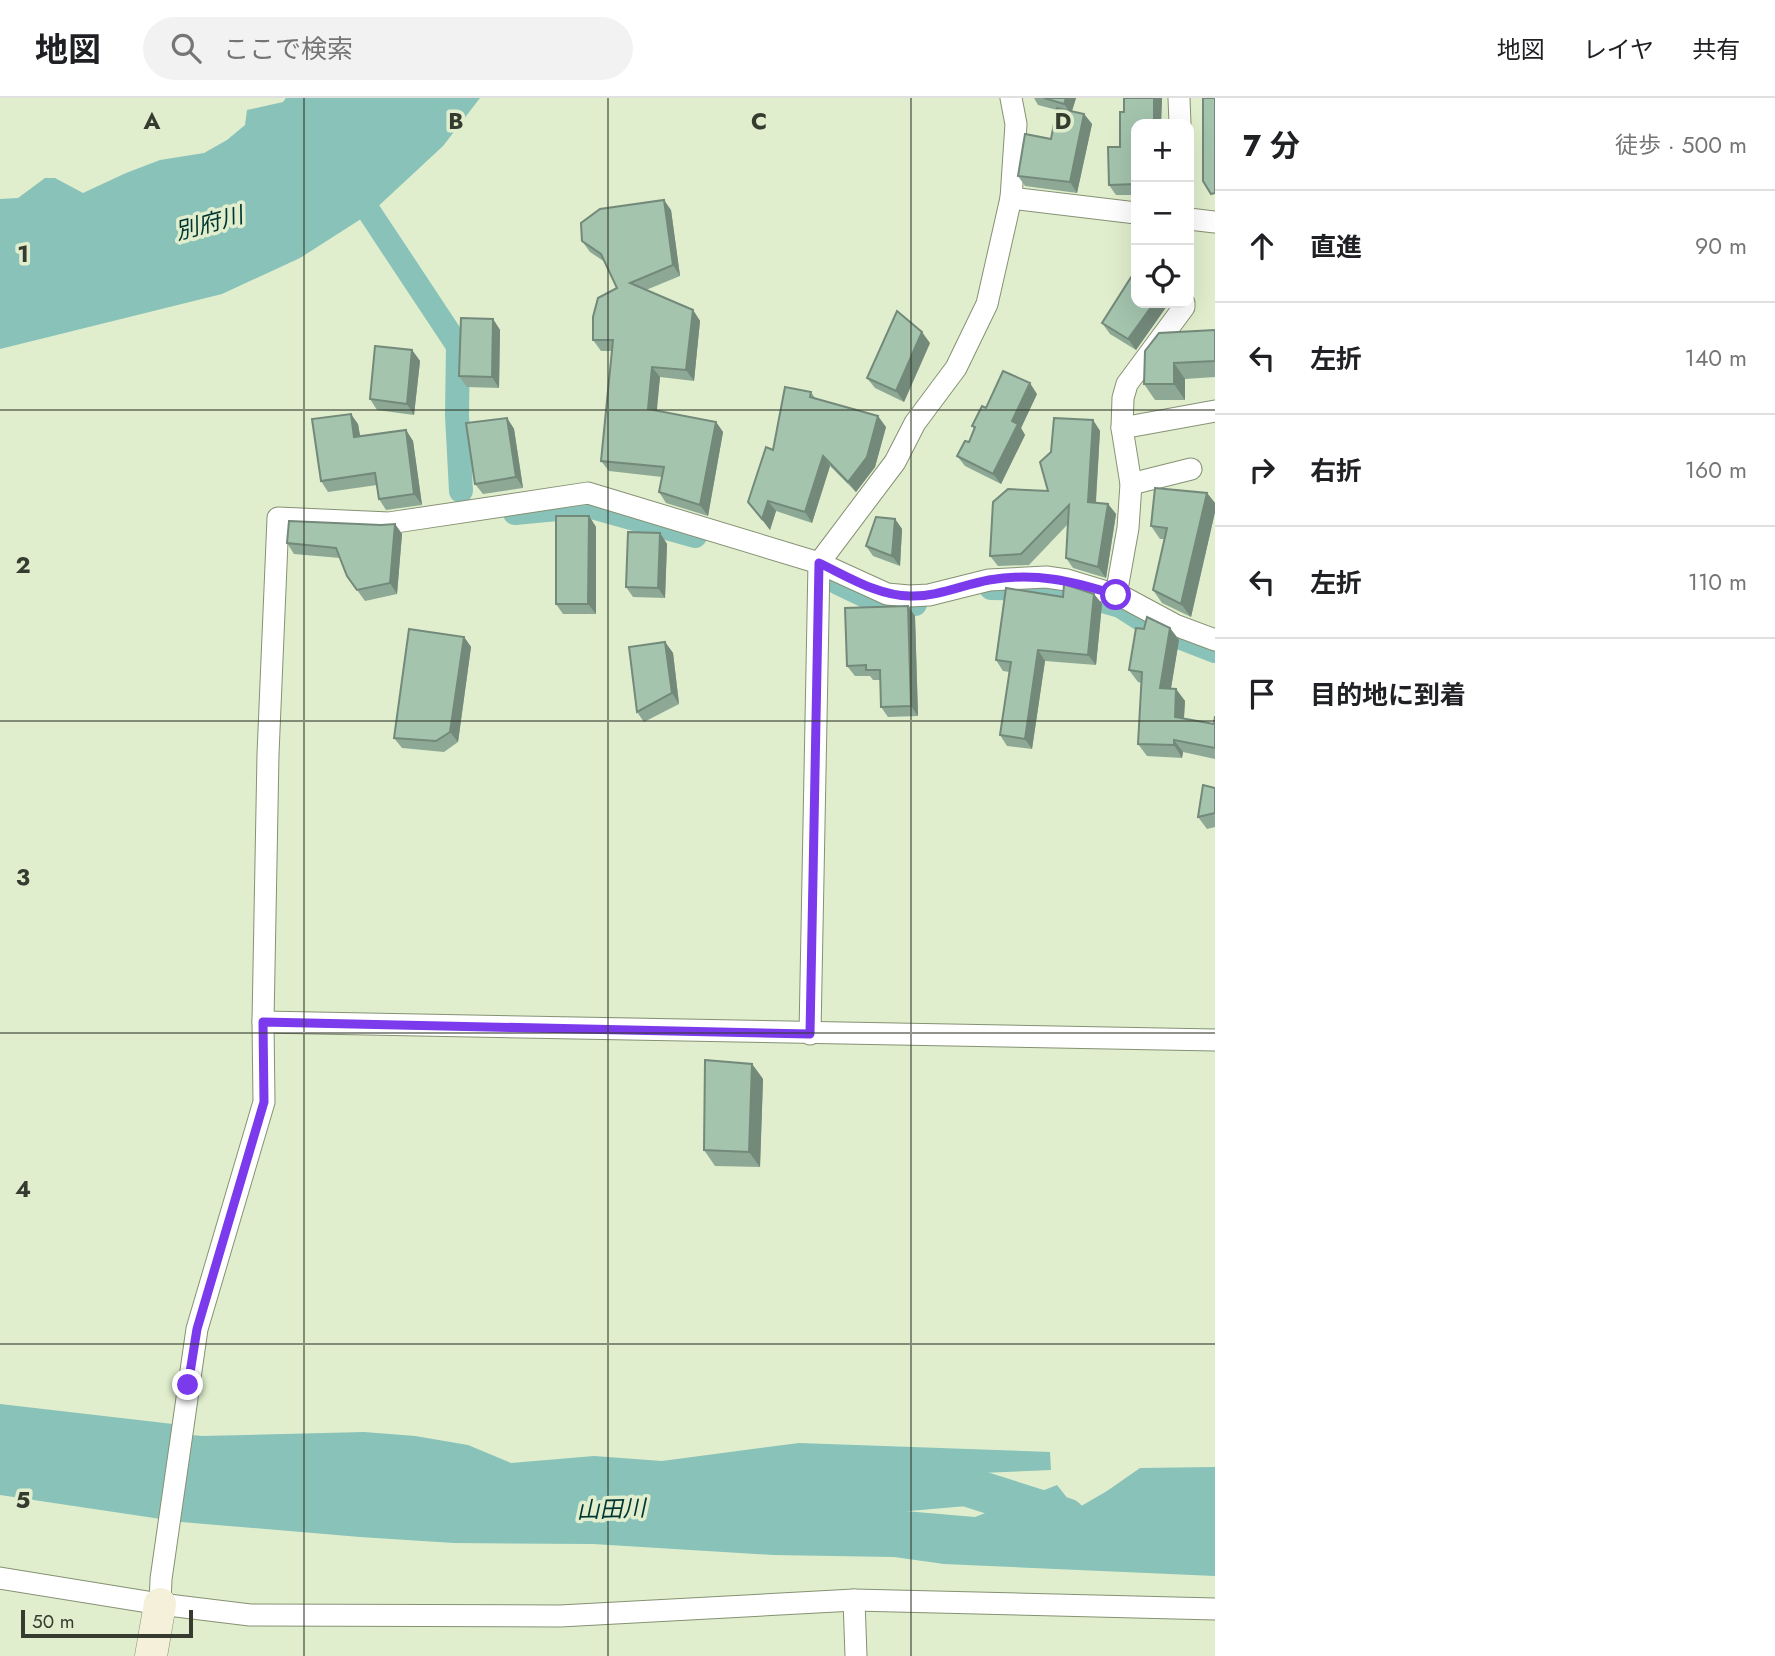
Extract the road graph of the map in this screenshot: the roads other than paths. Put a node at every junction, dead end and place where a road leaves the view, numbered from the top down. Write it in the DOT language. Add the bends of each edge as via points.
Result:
graph roads {
  1 [pos="1011,98"];
  2 [pos="1179,98"];
  3 [pos="1180,119"];
  4 [pos="1012,198"];
  5 [pos="1131,212"];
  6 [pos="1194,220"];
  7 [pos="1215,222"];
  8 [pos="1183,308"];
  9 [pos="1165,330"];
  10 [pos="1190,332"];
  11 [pos="1215,411"];
  12 [pos="1122,428"];
  13 [pos="1191,469"];
  14 [pos="1131,484"];
  15 [pos="819,563"];
  16 [pos="1116,595"];
  17 [pos="1215,640"];
  18 [pos="263,1022"];
  19 [pos="810,1034"];
  20 [pos="1215,1040"];
  21 [pos="0,1578"];
  22 [pos="161,1591"];
  23 [pos="855,1600"];
  24 [pos="1215,1609"];
  25 [pos="151,1656"];
  26 [pos="856,1656"];
  1 -- 4 [label="street" via="1017,124"];
  2 -- 3 [label="street"];
  4 -- 5 [label="street"];
  4 -- 15 [label="street" via="986,304 956,368 915,423 895,462"];
  6 -- 7 [label="street"];
  8 -- 9 [label="street"];
  9 -- 10 [label="street"];
  9 -- 12 [label="street" via="1127,384"];
  11 -- 12 [label="street"];
  12 -- 14 [label="street"];
  13 -- 14 [label="street"];
  14 -- 16 [label="street"];
  15 -- 16 [label="street" via="887,594 929,595 989,580 1046,577"];
  15 -- 18 [label="street" via="588,493 389,523 278,518"];
  15 -- 19 [label="street"];
  16 -- 17 [label="street"];
  18 -- 19 [label="street"];
  18 -- 22 [label="street" via="264,1102 197,1329"];
  19 -- 20 [label="street"];
  21 -- 22 [label="street"];
  22 -- 23 [label="street" via="250,1615 560,1616"];
  22 -- 25 [label="street"];
  23 -- 24 [label="street"];
  23 -- 26 [label="street"];
}
